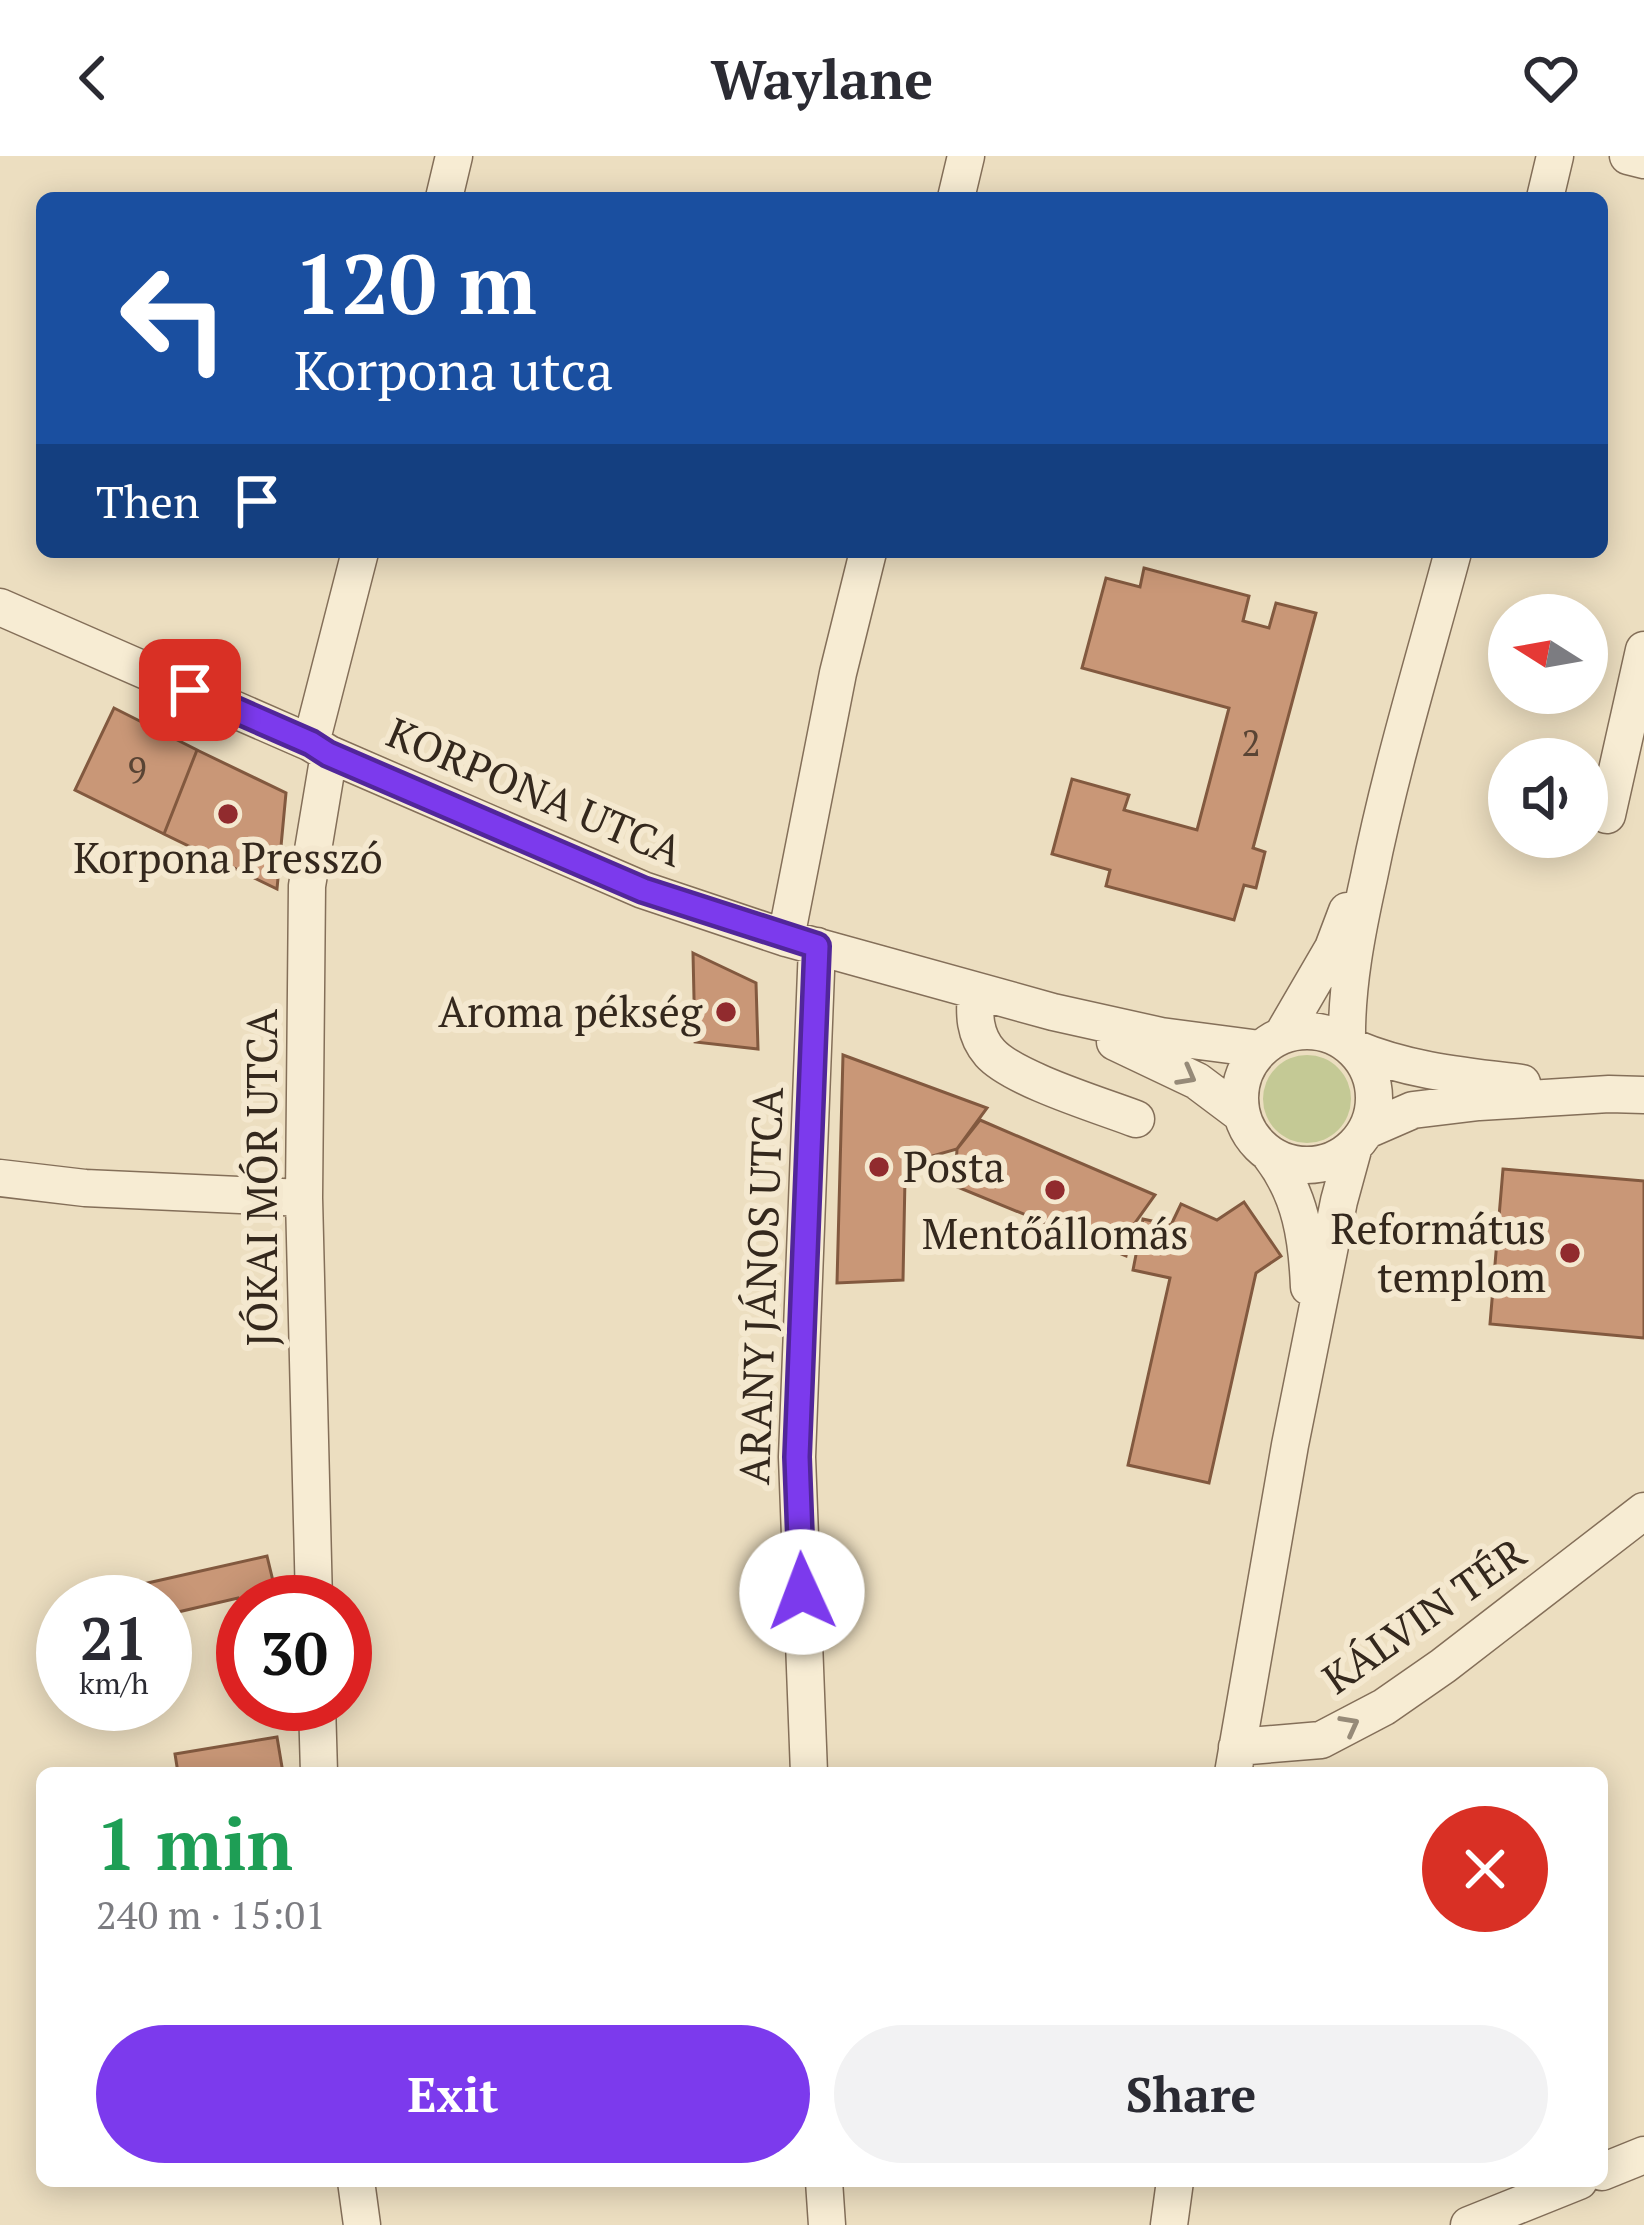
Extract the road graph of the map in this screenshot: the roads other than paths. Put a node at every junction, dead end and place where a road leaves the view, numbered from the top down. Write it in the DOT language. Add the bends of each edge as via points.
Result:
graph roads {
  1 [pos="454,156"];
  2 [pos="966,156"];
  3 [pos="1555,156"];
  4 [pos="1628,156"];
  5 [pos="1644,160"];
  6 [pos="445,192"];
  7 [pos="957,192"];
  8 [pos="1546,192"];
  9 [pos="359,558"];
  10 [pos="867,558"];
  11 [pos="1451,558"];
  12 [pos="0,607"];
  13 [pos="1644,650"];
  14 [pos="320,749"];
  15 [pos="1608,811"];
  16 [pos="1378,830"];
  17 [pos="801,942"];
  18 [pos="976,991"];
  19 [pos="1052,1012"];
  20 [pos="1271,1041"];
  21 [pos="1350,1045"];
  22 [pos="1627,1095"];
  23 [pos="1240,1114"];
  24 [pos="1136,1120"];
  25 [pos="1360,1138"];
  26 [pos="1270,1155"];
  27 [pos="0,1178"];
  28 [pos="304,1198"];
  29 [pos="1311,1334"];
  30 [pos="1644,1511"];
  31 [pos="313,1575"];
  32 [pos="318,1731"];
  33 [pos="1235,1760"];
  34 [pos="319,1767"];
  35 [pos="809,1767"];
  36 [pos="1644,2155"];
  37 [pos="1608,2170"];
  38 [pos="357,2187"];
  39 [pos="824,2187"];
  40 [pos="1174,2187"];
  41 [pos="1564,2187"];
  42 [pos="362,2225"];
  43 [pos="827,2225"];
  44 [pos="1169,2225"];
  45 [pos="1469,2225"];
  1 -- 6 [label="street"];
  2 -- 7 [label="street"];
  3 -- 8 [label="street"];
  4 -- 5 [label="street"];
  9 -- 14 [label="street, JÓKAI MÓR UTCA"];
  10 -- 17 [label="street, ARANY JÁNOS UTCA" via="838,673"];
  11 -- 16 [label="street"];
  12 -- 14 [label="street, KORPONA UTCA"];
  13 -- 15 [label="street"];
  14 -- 17 [label="street, KORPONA UTCA" via="643,890"];
  14 -- 28 [label="street, JÓKAI MÓR UTCA" via="307,886"];
  16 -- 20 [label="street" via="1334,947"];
  16 -- 21 [label="street" via="1346,1018"];
  17 -- 18 [label="street, KORPONA UTCA"];
  17 -- 35 [label="street, ARANY JÁNOS UTCA" via="797,1457"];
  18 -- 19 [label="street, KORPONA UTCA"];
  18 -- 24 [label="street" via="974,1015 991,1055"];
  19 -- 20 [label="street, KORPONA UTCA" via="1161,1036"];
  19 -- 23 [label="street, KORPONA UTCA, one-way" via="1176,1069"];
  20 -- 21 [label="street" via="1305,1029"];
  20 -- 23 [label="street" via="1246,1068"];
  21 -- 22 [label="street" via="1420,1070"];
  21 -- 25 [label="street" via="1375,1096"];
  22 -- 25 [label="street" via="1413,1110"];
  23 -- 26 [label="street"];
  25 -- 26 [label="street" via="1323,1163"];
  25 -- 29 [label="street, KÁLVIN TÉR"];
  26 -- 29 [label="street, KÁLVIN TÉR" via="1300,1212"];
  27 -- 28 [label="street"];
  28 -- 31 [label="street, JÓKAI MÓR UTCA"];
  29 -- 33 [label="street, KÁLVIN TÉR"];
  33 -- 30 [label="street, KÁLVIN TÉR, one-way" via="1321,1740 1384,1707"];
  32 -- 34 [label="street"];
  36 -- 37 [label="street"];
  38 -- 42 [label="street"];
  39 -- 43 [label="street"];
  40 -- 44 [label="street"];
  41 -- 45 [label="street"];
}
